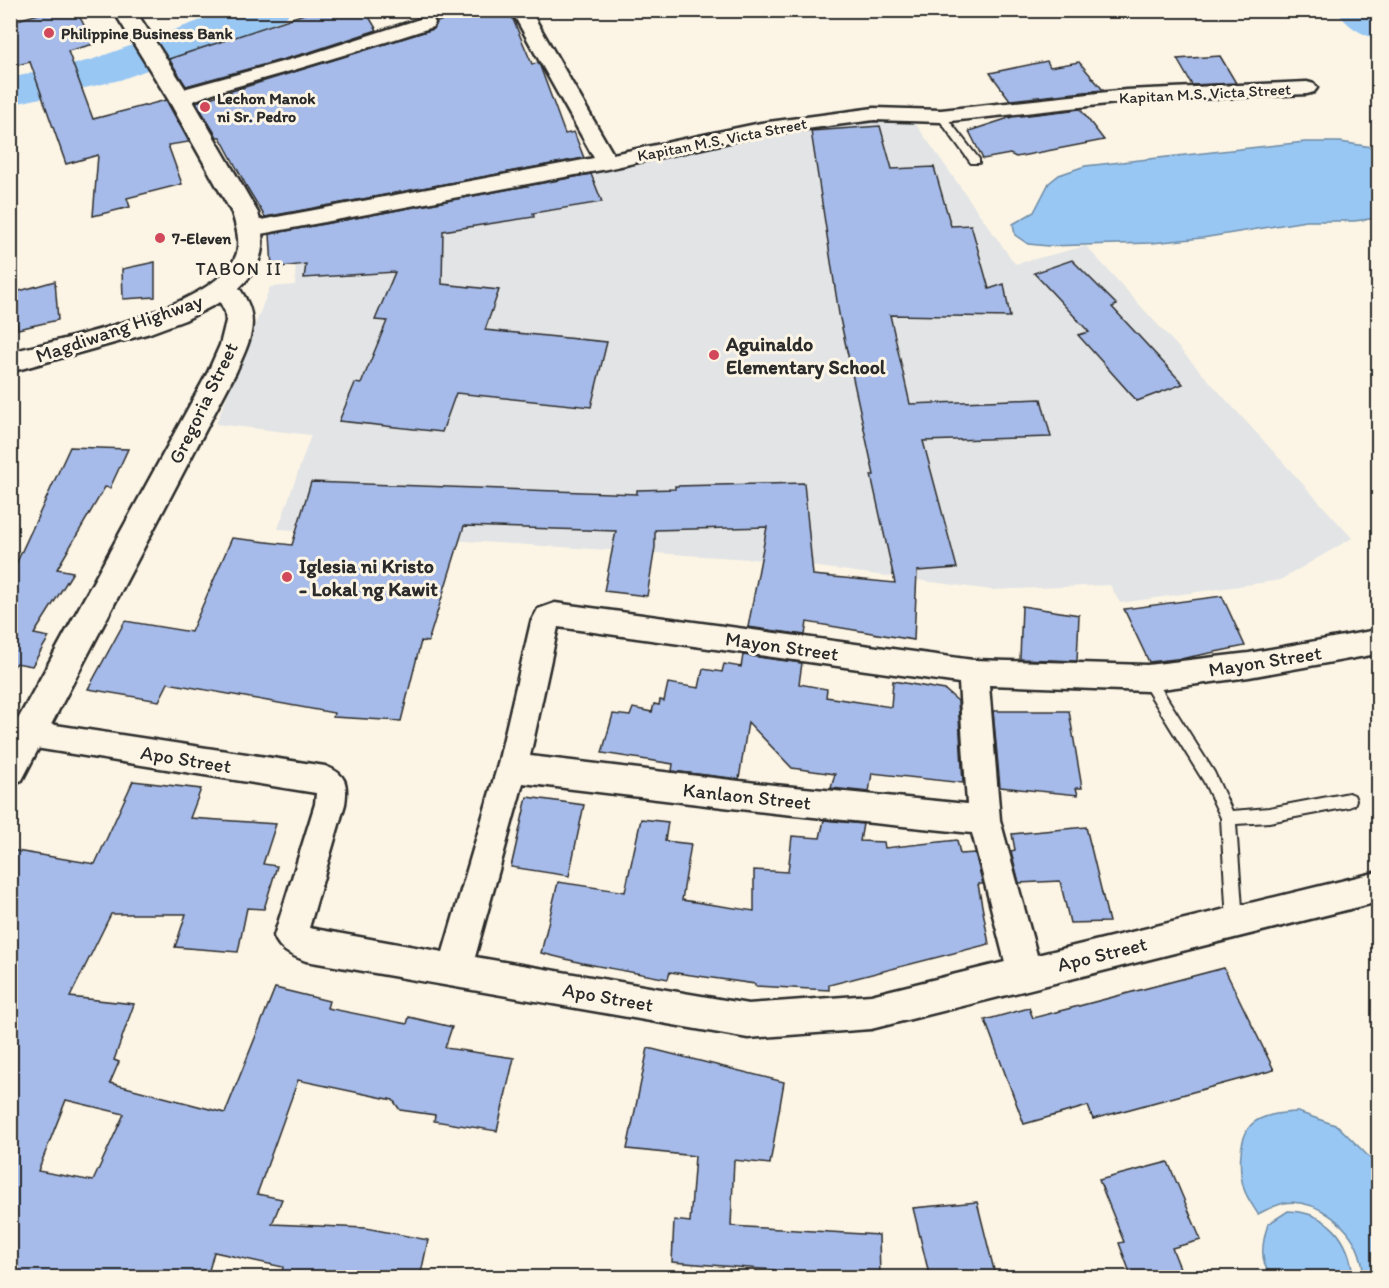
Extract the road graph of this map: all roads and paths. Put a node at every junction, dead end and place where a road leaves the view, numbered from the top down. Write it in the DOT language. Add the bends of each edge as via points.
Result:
graph roads {
  1 [pos="124,10"];
  2 [pos="520,10"];
  3 [pos="426,23"];
  4 [pos="1306,88"];
  5 [pos="180,99"];
  6 [pos="941,116"];
  7 [pos="975,161"];
  8 [pos="607,162"];
  9 [pos="250,229"];
  10 [pos="225,288"];
  11 [pos="10,362"];
  12 [pos="1378,645"];
  13 [pos="973,672"];
  14 [pos="1147,678"];
  15 [pos="30,734"];
  16 [pos="512,768"];
  17 [pos="10,769"];
  18 [pos="1348,800"];
  19 [pos="1228,818"];
  20 [pos="984,820"];
  21 [pos="1378,887"];
  22 [pos="1235,922"];
  23 [pos="455,970"];
  24 [pos="1025,973"];
  1 -- 5 [label="main road"];
  2 -- 8 [label="street"];
  3 -- 5 [label="street"];
  4 -- 6 [label="street, Kapitan M.S. Victa Street" via="1126,96"];
  5 -- 9 [label="main road" via="231,186"];
  6 -- 7 [label="lane"];
  6 -- 8 [label="street, Kapitan M.S. Victa Street" via="874,114 760,129"];
  8 -- 9 [label="street, Kapitan M.S. Victa Street"];
  9 -- 10 [label="main road" via="250,254"];
  10 -- 11 [label="main road, Magdiwang Highway" via="186,309"];
  10 -- 15 [label="main road, Gregoria Street" via="240,315 225,362 206,405"];
  12 -- 14 [label="street, Mayon Street"];
  13 -- 14 [label="street, Mayon Street"];
  13 -- 16 [label="street, Mayon Street" via="555,615 545,622"];
  13 -- 20 [label="street"];
  14 -- 19 [label="lane" via="1209,777"];
  15 -- 17 [label="main road, Gregoria Street"];
  15 -- 23 [label="street, Apo Street" via="325,780 333,788 330,804 290,936 306,945"];
  16 -- 20 [label="street, Kanlaon Street"];
  16 -- 23 [label="street, Mayon Street"];
  18 -- 19 [label="lane" via="1269,815"];
  19 -- 22 [label="lane"];
  20 -- 24 [label="street"];
  21 -- 22 [label="street, Apo Street"];
  22 -- 24 [label="street, Apo Street"];
  23 -- 24 [label="street, Apo Street" via="748,1021 871,1012"];
}
